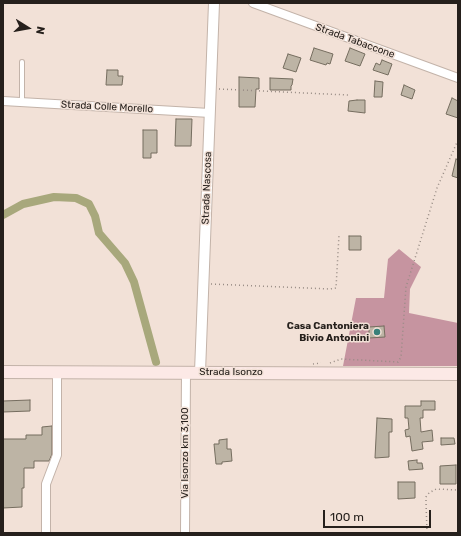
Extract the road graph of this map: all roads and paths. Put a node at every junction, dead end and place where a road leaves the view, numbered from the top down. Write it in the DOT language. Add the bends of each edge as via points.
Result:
graph roads {
  1 [pos="214,3"];
  2 [pos="253,3"];
  3 [pos="22,62"];
  4 [pos="458,78"];
  5 [pos="211,89"];
  6 [pos="348,95"];
  7 [pos="3,101"];
  8 [pos="22,102"];
  9 [pos="210,113"];
  10 [pos="458,140"];
  11 [pos="339,234"];
  12 [pos="203,284"];
  13 [pos="321,363"];
  14 [pos="329,364"];
  15 [pos="3,372"];
  16 [pos="57,372"];
  17 [pos="186,372"];
  18 [pos="200,372"];
  19 [pos="313,373"];
  20 [pos="458,374"];
  21 [pos="458,490"];
  22 [pos="46,533"];
  23 [pos="185,533"];
  24 [pos="427,533"];
  1 -- 5 [label="street, Strada Nascosa"];
  2 -- 4 [label="street, Strada Tabaccone"];
  3 -- 8 [label="lane"];
  5 -- 6 [label="path"];
  5 -- 9 [label="street, Strada Nascosa"];
  7 -- 8 [label="street, Strada Colle Morello"];
  8 -- 9 [label="street, Strada Colle Morello"];
  9 -- 12 [label="street, Strada Nascosa"];
  10 -- 14 [label="path" via="437,188 406,287 401,357 398,362 341,359"];
  11 -- 12 [label="path" via="336,288"];
  12 -- 18 [label="street, Strada Nascosa"];
  13 -- 19 [label="path" via="313,363"];
  15 -- 16 [label="main road, Strada Isonzo"];
  16 -- 17 [label="main road, Strada Isonzo"];
  16 -- 22 [label="street" via="57,455 46,484"];
  17 -- 18 [label="main road, Strada Isonzo"];
  17 -- 23 [label="street, Via Isonzo km 3,100"];
  18 -- 19 [label="main road, Strada Isonzo"];
  19 -- 20 [label="main road, Strada Isonzo"];
  21 -- 24 [label="path" via="436,489 426,497"];
}
